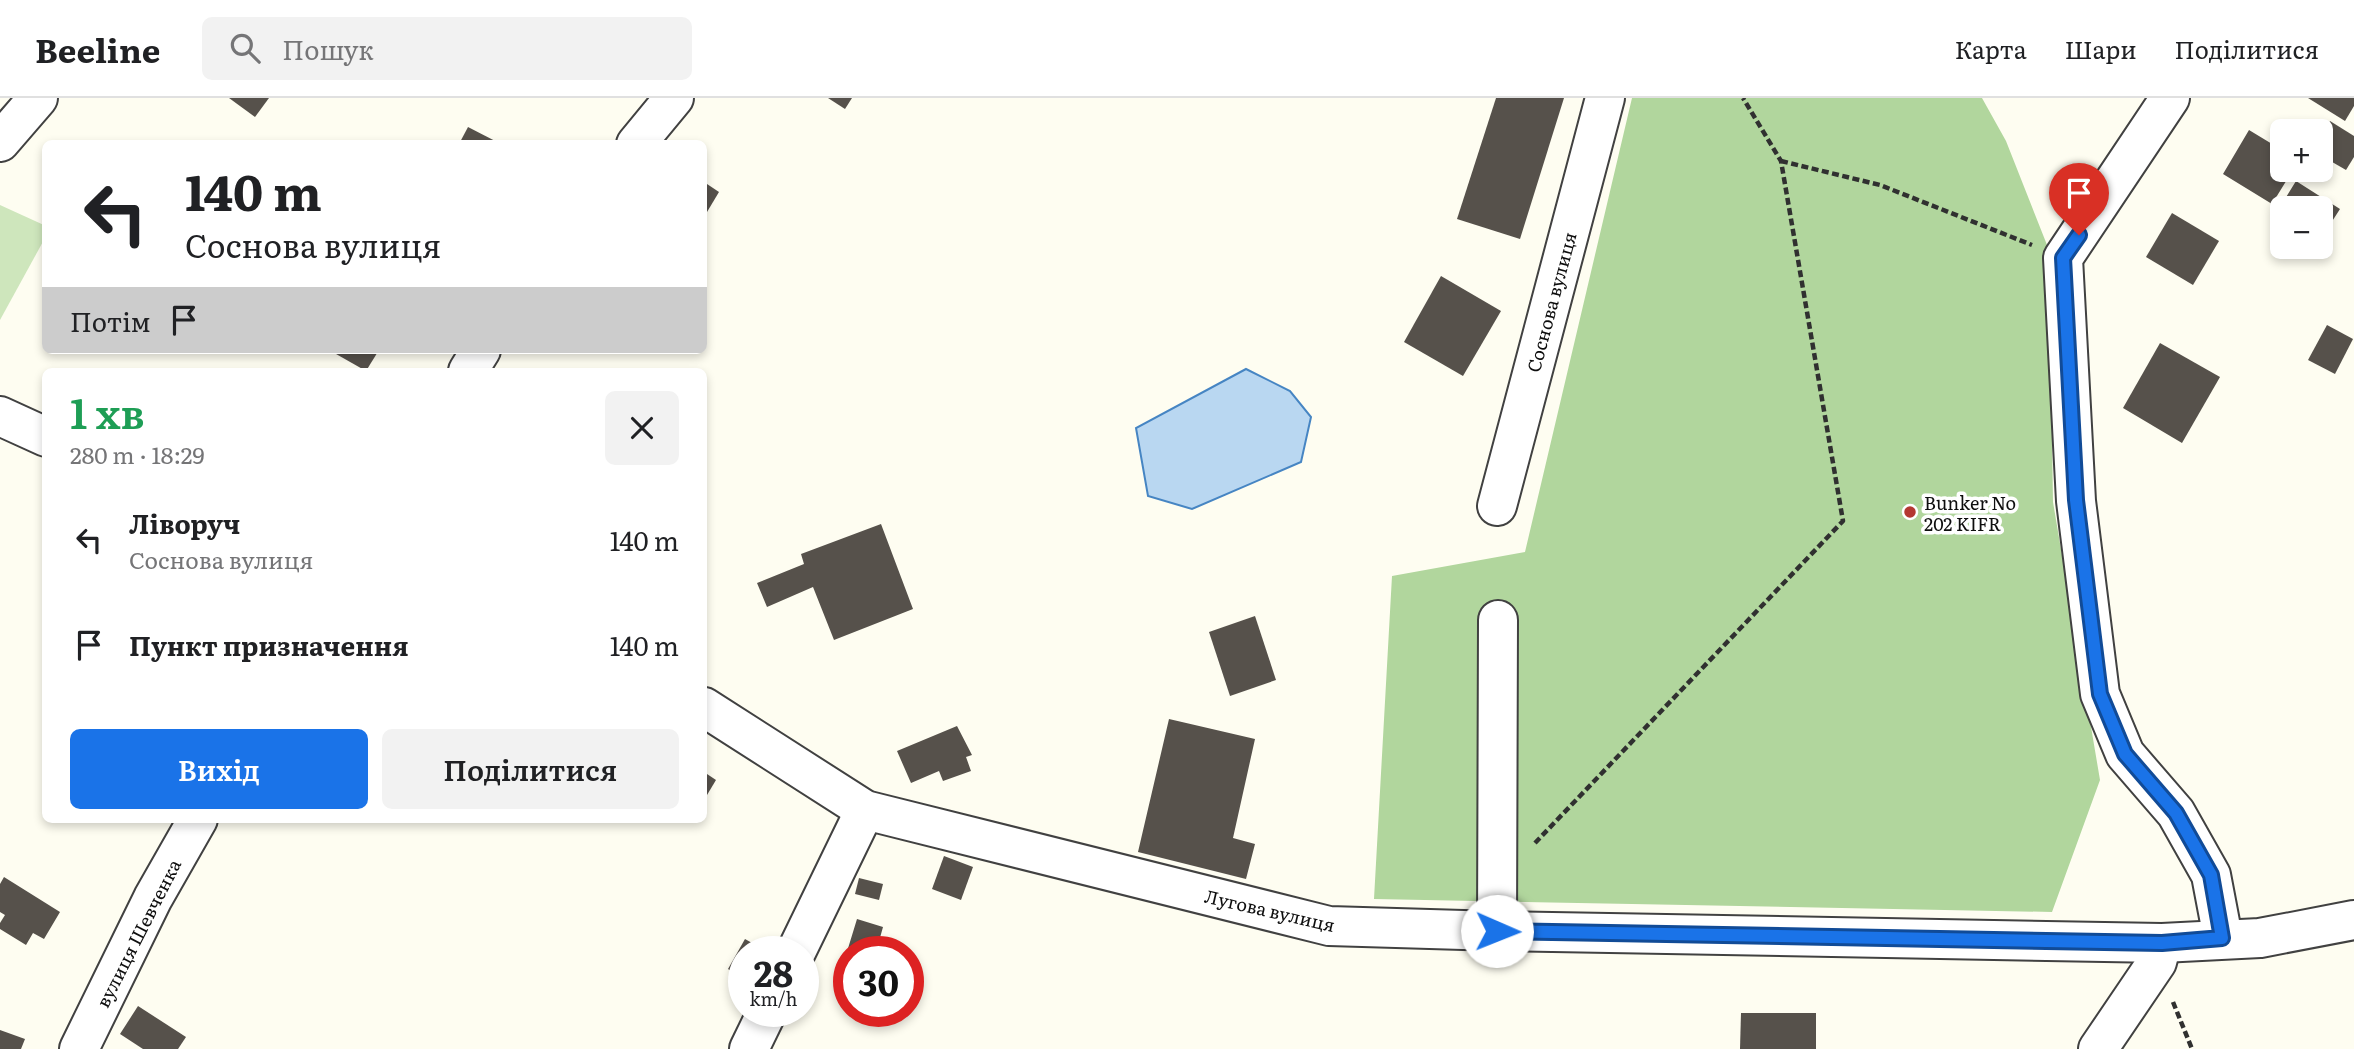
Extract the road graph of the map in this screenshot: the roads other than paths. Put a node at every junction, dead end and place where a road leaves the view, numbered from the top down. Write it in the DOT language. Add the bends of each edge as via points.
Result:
graph roads {
  1 [pos="38,98"];
  2 [pos="674,98"];
  3 [pos="1605,98"];
  4 [pos="2170,98"];
  5 [pos="639,140"];
  6 [pos="0,142"];
  7 [pos="0,416"];
  8 [pos="42,435"];
  9 [pos="1497,506"];
  10 [pos="1498,620"];
  11 [pos="707,709"];
  12 [pos="865,810"];
  13 [pos="196,823"];
  14 [pos="2354,919"];
  15 [pos="1497,931"];
  16 [pos="804,936"];
  17 [pos="2222,938"];
  18 [pos="2162,943"];
  19 [pos="760,1027"];
  20 [pos="79,1049"];
  21 [pos="749,1049"];
  22 [pos="2098,1049"];
  1 -- 6 [label="street"];
  2 -- 5 [label="street"];
  3 -- 9 [label="street, Соснова вулиця"];
  4 -- 17 [label="street" via="2063,258 2076,500 2100,694 2125,754 2176,813 2211,875"];
  7 -- 8 [label="street"];
  10 -- 15 [label="street"];
  11 -- 12 [label="street, Лугова вулиця"];
  12 -- 15 [label="street, Лугова вулиця" via="1329,926"];
  12 -- 16 [label="street"];
  13 -- 20 [label="street, вулиця Шевченка" via="153,898"];
  14 -- 17 [label="street, Лугова вулиця" via="2260,938"];
  15 -- 18 [label="street, Лугова вулиця"];
  17 -- 18 [label="street, Лугова вулиця"];
  18 -- 22 [label="street" via="2157,962"];
  19 -- 21 [label="street"];
}
